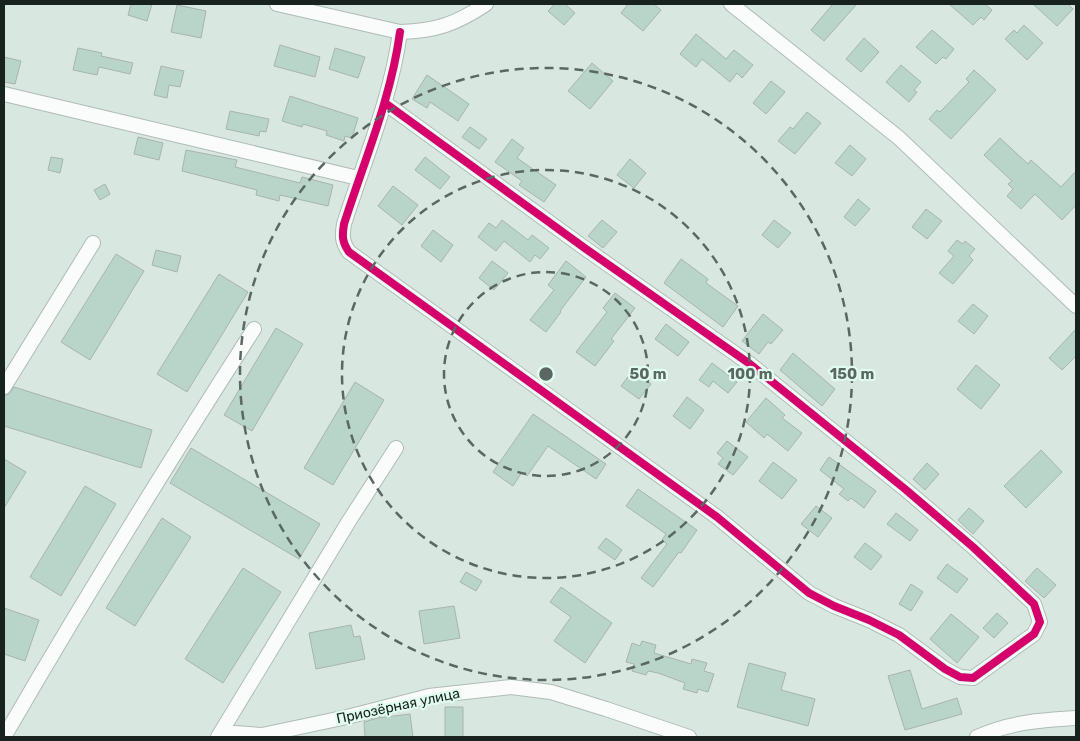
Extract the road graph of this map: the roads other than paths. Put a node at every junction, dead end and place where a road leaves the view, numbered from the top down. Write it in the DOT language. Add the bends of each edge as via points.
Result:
graph roads {
  1 [pos="277,4"];
  2 [pos="486,4"];
  3 [pos="731,4"];
  4 [pos="400,32"];
  5 [pos="4,94"];
  6 [pos="385,103"];
  7 [pos="358,178"];
  8 [pos="93,243"];
  9 [pos="1076,306"];
  10 [pos="254,329"];
  11 [pos="4,387"];
  12 [pos="396,448"];
  13 [pos="1076,718"];
  14 [pos="219,735"];
  15 [pos="4,737"];
  16 [pos="689,737"];
  17 [pos="978,737"];
  1 -- 4 [label="street"];
  2 -- 4 [label="street" via="464,18 440,27"];
  3 -- 9 [label="street" via="899,138"];
  4 -- 6 [label="street"];
  5 -- 7 [label="street"];
  6 -- 7 [label="street"];
  6 -- 7 [label="street" via="750,364 905,488 1034,604 1040,622 1034,634 973,678 960,677 899,635 808,593 718,517 349,252 342,236"];
  8 -- 11 [label="street"];
  10 -- 15 [label="street" via="81,606"];
  12 -- 14 [label="street"];
  13 -- 17 [label="street" via="1032,721 998,728"];
  14 -- 16 [label="street, Приозёрная улица" via="262,735 429,696 511,687 552,692"];
}
